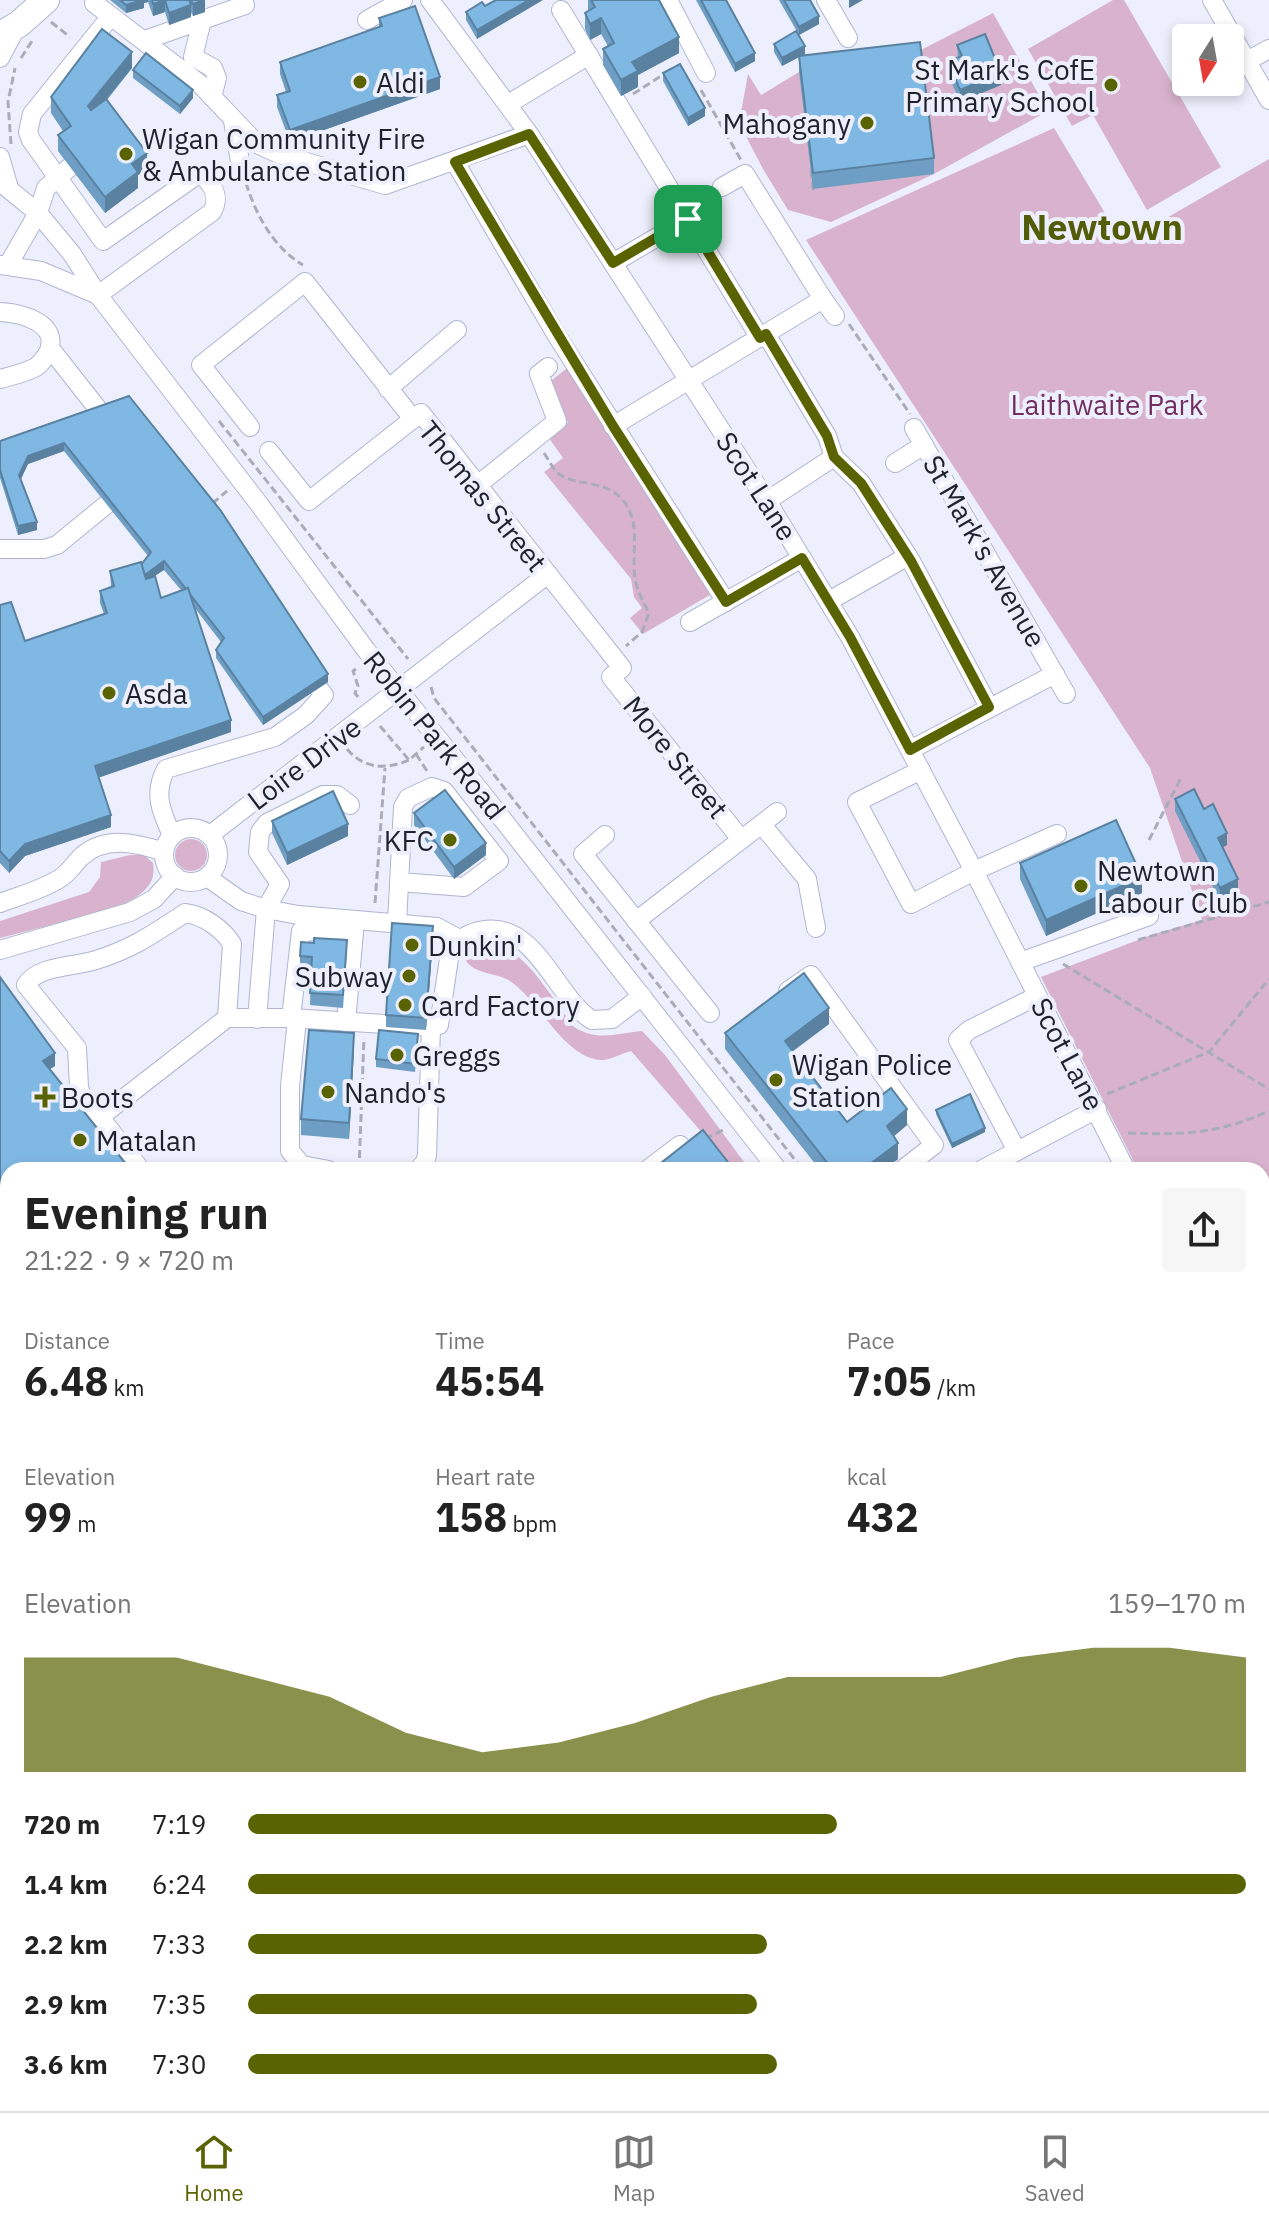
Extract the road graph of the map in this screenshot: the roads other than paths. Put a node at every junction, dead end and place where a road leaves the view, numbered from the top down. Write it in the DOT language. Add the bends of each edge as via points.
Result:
graph roads {
  1 [pos="403,0"];
  2 [pos="432,0"];
  3 [pos="668,0"];
  4 [pos="826,0"];
  5 [pos="1212,0"];
  6 [pos="94,3"];
  7 [pos="245,5"];
  8 [pos="561,10"];
  9 [pos="51,11"];
  10 [pos="111,16"];
  11 [pos="202,20"];
  12 [pos="367,20"];
  13 [pos="18,32"];
  14 [pos="848,38"];
  15 [pos="145,40"];
  16 [pos="1269,49"];
  17 [pos="589,55"];
  18 [pos="0,58"];
  19 [pos="1247,61"];
  20 [pos="706,73"];
  21 [pos="206,91"];
  22 [pos="1269,100"];
  23 [pos="510,103"];
  24 [pos="233,121"];
  25 [pos="529,134"];
  26 [pos="6,151"];
  27 [pos="455,162"];
  28 [pos="241,167"];
  29 [pos="64,172"];
  30 [pos="4,185"];
  31 [pos="722,187"];
  32 [pos="38,213"];
  33 [pos="688,219"];
  34 [pos="613,263"];
  35 [pos="4,265"];
  36 [pos="98,295"];
  37 [pos="823,299"];
  38 [pos="0,312"];
  39 [pos="835,316"];
  40 [pos="457,330"];
  41 [pos="763,336"];
  42 [pos="50,348"];
  43 [pos="548,367"];
  44 [pos="4,372"];
  45 [pos="689,381"];
  46 [pos="388,389"];
  47 [pos="413,419"];
  48 [pos="613,426"];
  49 [pos="250,427"];
  50 [pos="914,428"];
  51 [pos="924,445"];
  52 [pos="128,447"];
  53 [pos="269,451"];
  54 [pos="834,457"];
  55 [pos="895,463"];
  56 [pos="137,480"];
  57 [pos="479,484"];
  58 [pos="767,501"];
  59 [pos="0,549"];
  60 [pos="908,556"];
  61 [pos="802,558"];
  62 [pos="548,574"];
  63 [pos="829,601"];
  64 [pos="726,602"];
  65 [pos="690,622"];
  66 [pos="295,658"];
  67 [pos="612,667"];
  68 [pos="1055,674"];
  69 [pos="399,690"];
  70 [pos="1066,694"];
  71 [pos="989,707"];
  72 [pos="910,750"];
  73 [pos="921,770"];
  74 [pos="350,805"];
  75 [pos="777,812"];
  76 [pos="762,825"];
  77 [pos="1057,834"];
  78 [pos="210,835"];
  79 [pos="605,835"];
  80 [pos="740,838"];
  81 [pos="168,843"];
  82 [pos="974,871"];
  83 [pos="175,876"];
  84 [pos="207,877"];
  85 [pos="399,882"];
  86 [pos="0,903"];
  87 [pos="266,909"];
  88 [pos="1149,916"];
  89 [pos="636,921"];
  90 [pos="397,923"];
  91 [pos="816,928"];
  92 [pos="461,940"];
  93 [pos="0,950"];
  94 [pos="1020,962"];
  95 [pos="642,996"];
  96 [pos="1037,996"];
  97 [pos="772,1003"];
  98 [pos="710,1013"];
  99 [pos="227,1018"];
  100 [pos="294,1018"];
  101 [pos="257,1019"];
  102 [pos="355,1022"];
  103 [pos="431,1027"];
  104 [pos="1095,1105"];
  105 [pos="100,1117"];
  106 [pos="680,1145"];
  107 [pos="1017,1151"];
  108 [pos="135,1162"];
  109 [pos="299,1162"];
  110 [pos="425,1162"];
  111 [pos="658,1162"];
  112 [pos="772,1162"];
  113 [pos="912,1162"];
  114 [pos="996,1162"];
  115 [pos="1122,1162"];
  1 -- 12 [label="street"];
  2 -- 23 [label="street, Scot Lane"];
  3 -- 20 [label="street"];
  4 -- 14 [label="street"];
  5 -- 19 [label="street"];
  6 -- 10 [label="street"];
  7 -- 11 [label="street"];
  8 -- 17 [label="street"];
  9 -- 13 [label="highway"];
  10 -- 15 [label="street"];
  10 -- 29 [label="street" via="29,123 31,140"];
  11 -- 15 [label="street"];
  11 -- 21 [label="street" via="193,57 213,68 217,78"];
  13 -- 18 [label="street"];
  15 -- 21 [label="street"];
  16 -- 19 [label="street"];
  17 -- 23 [label="street"];
  17 -- 33 [label="street"];
  19 -- 22 [label="street"];
  21 -- 24 [label="street"];
  23 -- 25 [label="street, Scot Lane"];
  24 -- 27 [label="street" via="268,150 385,185"];
  24 -- 28 [label="street"];
  25 -- 27 [label="street"];
  25 -- 34 [label="street, Scot Lane"];
  26 -- 30 [label="street"];
  27 -- 48 [label="street"];
  29 -- 32 [label="street" via="46,188"];
  29 -- 36 [label="street" via="103,241 197,175 213,187 212,212"];
  30 -- 32 [label="street, Robin Park Road"];
  31 -- 37 [label="street" via="745,174"];
  32 -- 35 [label="street"];
  32 -- 36 [label="street, Robin Park Road"];
  33 -- 34 [label="street"];
  33 -- 41 [label="street"];
  34 -- 45 [label="street, Scot Lane"];
  35 -- 36 [label="street, Robin Park Road" via="41,271"];
  36 -- 69 [label="street, Robin Park Road"];
  37 -- 39 [label="street"];
  37 -- 41 [label="street"];
  38 -- 42 [label="street" via="28,316 44,326"];
  40 -- 46 [label="street"];
  41 -- 45 [label="street"];
  41 -- 54 [label="street" via="827,436"];
  42 -- 44 [label="street" via="35,367"];
  42 -- 52 [label="street"];
  43 -- 57 [label="street" via="539,374 557,421"];
  45 -- 48 [label="street"];
  45 -- 58 [label="street, Scot Lane"];
  46 -- 47 [label="street, Thomas Street"];
  46 -- 49 [label="street, Thomas Street" via="304,274 201,365"];
  47 -- 53 [label="street" via="309,501"];
  47 -- 57 [label="street, Thomas Street" via="421,413"];
  48 -- 64 [label="street"];
  50 -- 51 [label="street, St Mark's Avenue"];
  51 -- 55 [label="street"];
  51 -- 68 [label="street, St Mark's Avenue"];
  54 -- 58 [label="street"];
  54 -- 60 [label="street" via="861,483"];
  56 -- 59 [label="street" via="120,503 57,545 44,549 31,540"];
  57 -- 62 [label="street, Thomas Street"];
  58 -- 61 [label="street, Scot Lane"];
  60 -- 63 [label="street"];
  60 -- 71 [label="street"];
  61 -- 63 [label="street, Scot Lane"];
  61 -- 64 [label="street"];
  62 -- 67 [label="street, Thomas Street"];
  62 -- 69 [label="street, Loire Drive"];
  63 -- 72 [label="street, Scot Lane"];
  64 -- 65 [label="street"];
  66 -- 81 [label="street" via="324,695 306,715 291,716 275,737 166,769 158,795"];
  67 -- 80 [label="street, More Street"];
  68 -- 70 [label="street, St Mark's Avenue"];
  68 -- 71 [label="street, St Mark's Avenue"];
  69 -- 78 [label="street, Loire Drive"];
  69 -- 95 [label="street, Robin Park Road"];
  71 -- 72 [label="street, St Mark's Avenue"];
  72 -- 73 [label="street, Scot Lane"];
  73 -- 82 [label="street, Scot Lane"];
  73 -- 82 [label="street" via="857,802 904,892 911,904"];
  74 -- 87 [label="street" via="337,795 323,795 267,823 260,832 258,852 280,884"];
  75 -- 76 [label="street, More Street"];
  76 -- 80 [label="street, More Street"];
  76 -- 91 [label="street, More Street" via="807,879"];
  77 -- 82 [label="street"];
  78 -- 81 [label="street" via="187,828"];
  78 -- 84 [label="street" via="218,857"];
  79 -- 89 [label="street" via="583,854"];
  80 -- 89 [label="street, More Street"];
  81 -- 83 [label="street" via="168,870"];
  81 -- 86 [label="street" via="120,842 88,851 61,878"];
  82 -- 94 [label="street, Scot Lane"];
  83 -- 84 [label="street" via="191,882"];
  83 -- 93 [label="street" via="154,899 130,912"];
  84 -- 87 [label="street" via="241,901"];
  85 -- 85 [label="street" via="403,807 408,798 432,787 444,791 499,861 464,887"];
  85 -- 90 [label="street"];
  87 -- 90 [label="street"];
  87 -- 101 [label="street"];
  88 -- 94 [label="street"];
  89 -- 98 [label="street"];
  90 -- 92 [label="street" via="437,927"];
  92 -- 95 [label="street" via="485,929 517,938 592,1020 612,1019"];
  92 -- 103 [label="street" via="450,952 442,1020"];
  94 -- 96 [label="street, Scot Lane"];
  95 -- 112 [label="street, Robin Park Road"];
  96 -- 104 [label="street, Scot Lane"];
  96 -- 107 [label="street" via="958,1040"];
  97 -- 113 [label="street" via="811,975 934,1145"];
  99 -- 101 [label="street"];
  99 -- 105 [label="street"];
  99 -- 105 [label="street" via="232,944 194,914 185,913 121,952 30,979 26,985 77,1048 82,1098"];
  100 -- 101 [label="street"];
  100 -- 102 [label="street"];
  100 -- 102 [label="street" via="301,931 354,932"];
  100 -- 109 [label="street" via="290,1151"];
  102 -- 103 [label="street"];
  103 -- 110 [label="street"];
  104 -- 107 [label="street"];
  104 -- 115 [label="street, Scot Lane"];
  105 -- 108 [label="street"];
  106 -- 111 [label="street"];
  107 -- 114 [label="street"];
}
